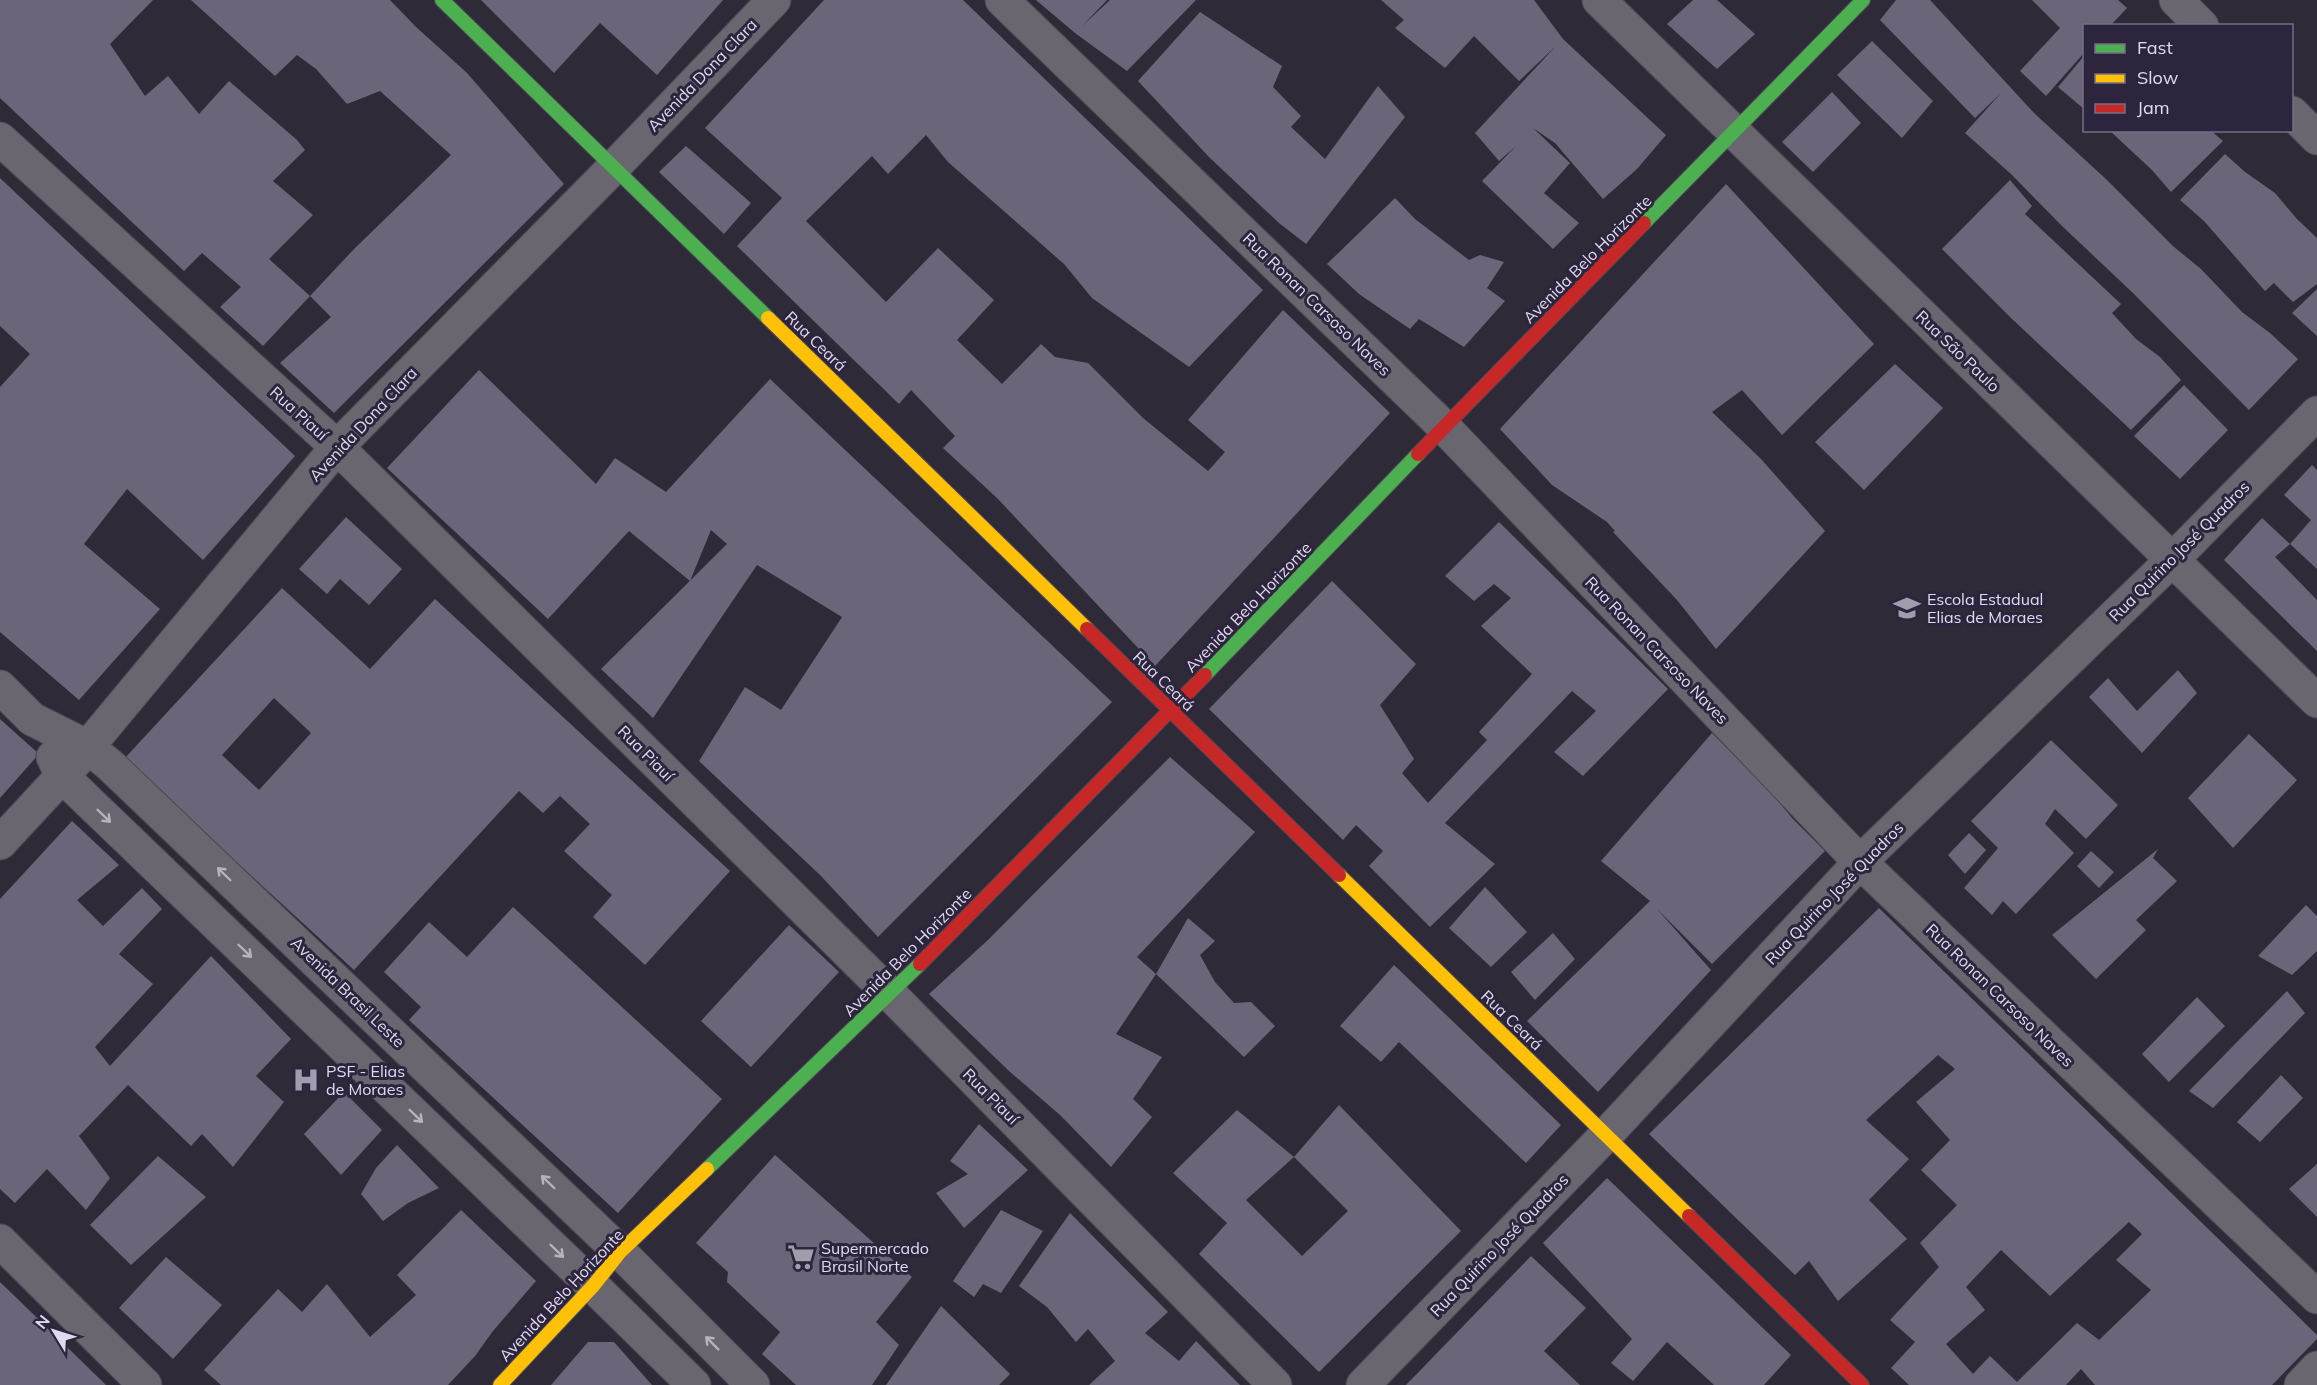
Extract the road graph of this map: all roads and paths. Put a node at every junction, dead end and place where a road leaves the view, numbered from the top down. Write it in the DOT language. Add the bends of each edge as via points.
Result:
graph roads {
  1 [pos="442,0"];
  2 [pos="774,0"];
  3 [pos="1002,0"];
  4 [pos="1599,0"];
  5 [pos="1863,0"];
  6 [pos="2176,0"];
  7 [pos="2200,24"];
  8 [pos="2293,114"];
  9 [pos="1734,132"];
  10 [pos="2317,138"];
  11 [pos="0,139"];
  12 [pos="614,167"];
  13 [pos="2317,413"];
  14 [pos="1444,427"];
  15 [pos="337,447"];
  16 [pos="2172,560"];
  17 [pos="0,687"];
  18 [pos="2317,701"];
  19 [pos="1171,711"];
  20 [pos="33,719"];
  21 [pos="88,747"];
  22 [pos="62,776"];
  23 [pos="0,843"];
  24 [pos="1860,862"];
  25 [pos="890,994"];
  26 [pos="1606,1135"];
  27 [pos="0,1241"];
  28 [pos="620,1252"];
  29 [pos="593,1286"];
  30 [pos="2317,1297"];
  31 [pos="2317,1368"];
  32 [pos="744,1382"];
  33 [pos="145,1385"];
  34 [pos="500,1385"];
  35 [pos="694,1385"];
  36 [pos="1275,1385"];
  37 [pos="1363,1385"];
  38 [pos="1862,1385"];
  39 [pos="2301,1385"];
  1 -- 12 [label="street, Rua Ceará"];
  2 -- 12 [label="street, Avenida Dona Clara"];
  3 -- 14 [label="street, Rua Ronan Carsoso Naves"];
  4 -- 9 [label="street, Rua São Paulo"];
  5 -- 9 [label="street, Avenida Belo Horizonte"];
  6 -- 7 [label="street"];
  8 -- 10 [label="street"];
  9 -- 14 [label="street, Avenida Belo Horizonte"];
  9 -- 16 [label="street, Rua São Paulo"];
  11 -- 15 [label="street, Rua Piauí"];
  12 -- 15 [label="street, Avenida Dona Clara"];
  12 -- 19 [label="street, Rua Ceará"];
  13 -- 16 [label="street, Rua Quirino José Quadros"];
  14 -- 19 [label="street, Avenida Belo Horizonte"];
  14 -- 24 [label="street, Rua Ronan Carsoso Naves"];
  15 -- 21 [label="street, Avenida Dona Clara"];
  15 -- 25 [label="street, Rua Piauí"];
  16 -- 18 [label="street, Rua São Paulo"];
  16 -- 24 [label="street, Rua Quirino José Quadros"];
  17 -- 20 [label="street, Avenida Brasil Leste"];
  19 -- 25 [label="street, Avenida Belo Horizonte"];
  19 -- 26 [label="street, Rua Ceará"];
  20 -- 21 [label="street, Avenida Brasil Leste"];
  20 -- 22 [label="street, Avenida Brasil Leste"];
  21 -- 22 [label="street, Avenida Dona Clara"];
  28 -- 21 [label="street, Avenida Brasil Leste, one-way"];
  22 -- 23 [label="street, Avenida Dona Clara"];
  22 -- 29 [label="street, Avenida Brasil Leste, one-way"];
  24 -- 26 [label="street, Rua Quirino José Quadros"];
  24 -- 30 [label="street, Rua Ronan Carsoso Naves"];
  25 -- 28 [label="street, Avenida Belo Horizonte"];
  25 -- 36 [label="street, Rua Piauí"];
  26 -- 37 [label="street, Rua Quirino José Quadros"];
  26 -- 38 [label="street, Rua Ceará"];
  27 -- 33 [label="street"];
  28 -- 29 [label="street, Avenida Belo Horizonte"];
  32 -- 28 [label="street, Avenida Brasil Leste, one-way"];
  29 -- 34 [label="street, Avenida Belo Horizonte"];
  29 -- 35 [label="street, Avenida Brasil Leste"];
  31 -- 39 [label="street"];
}
